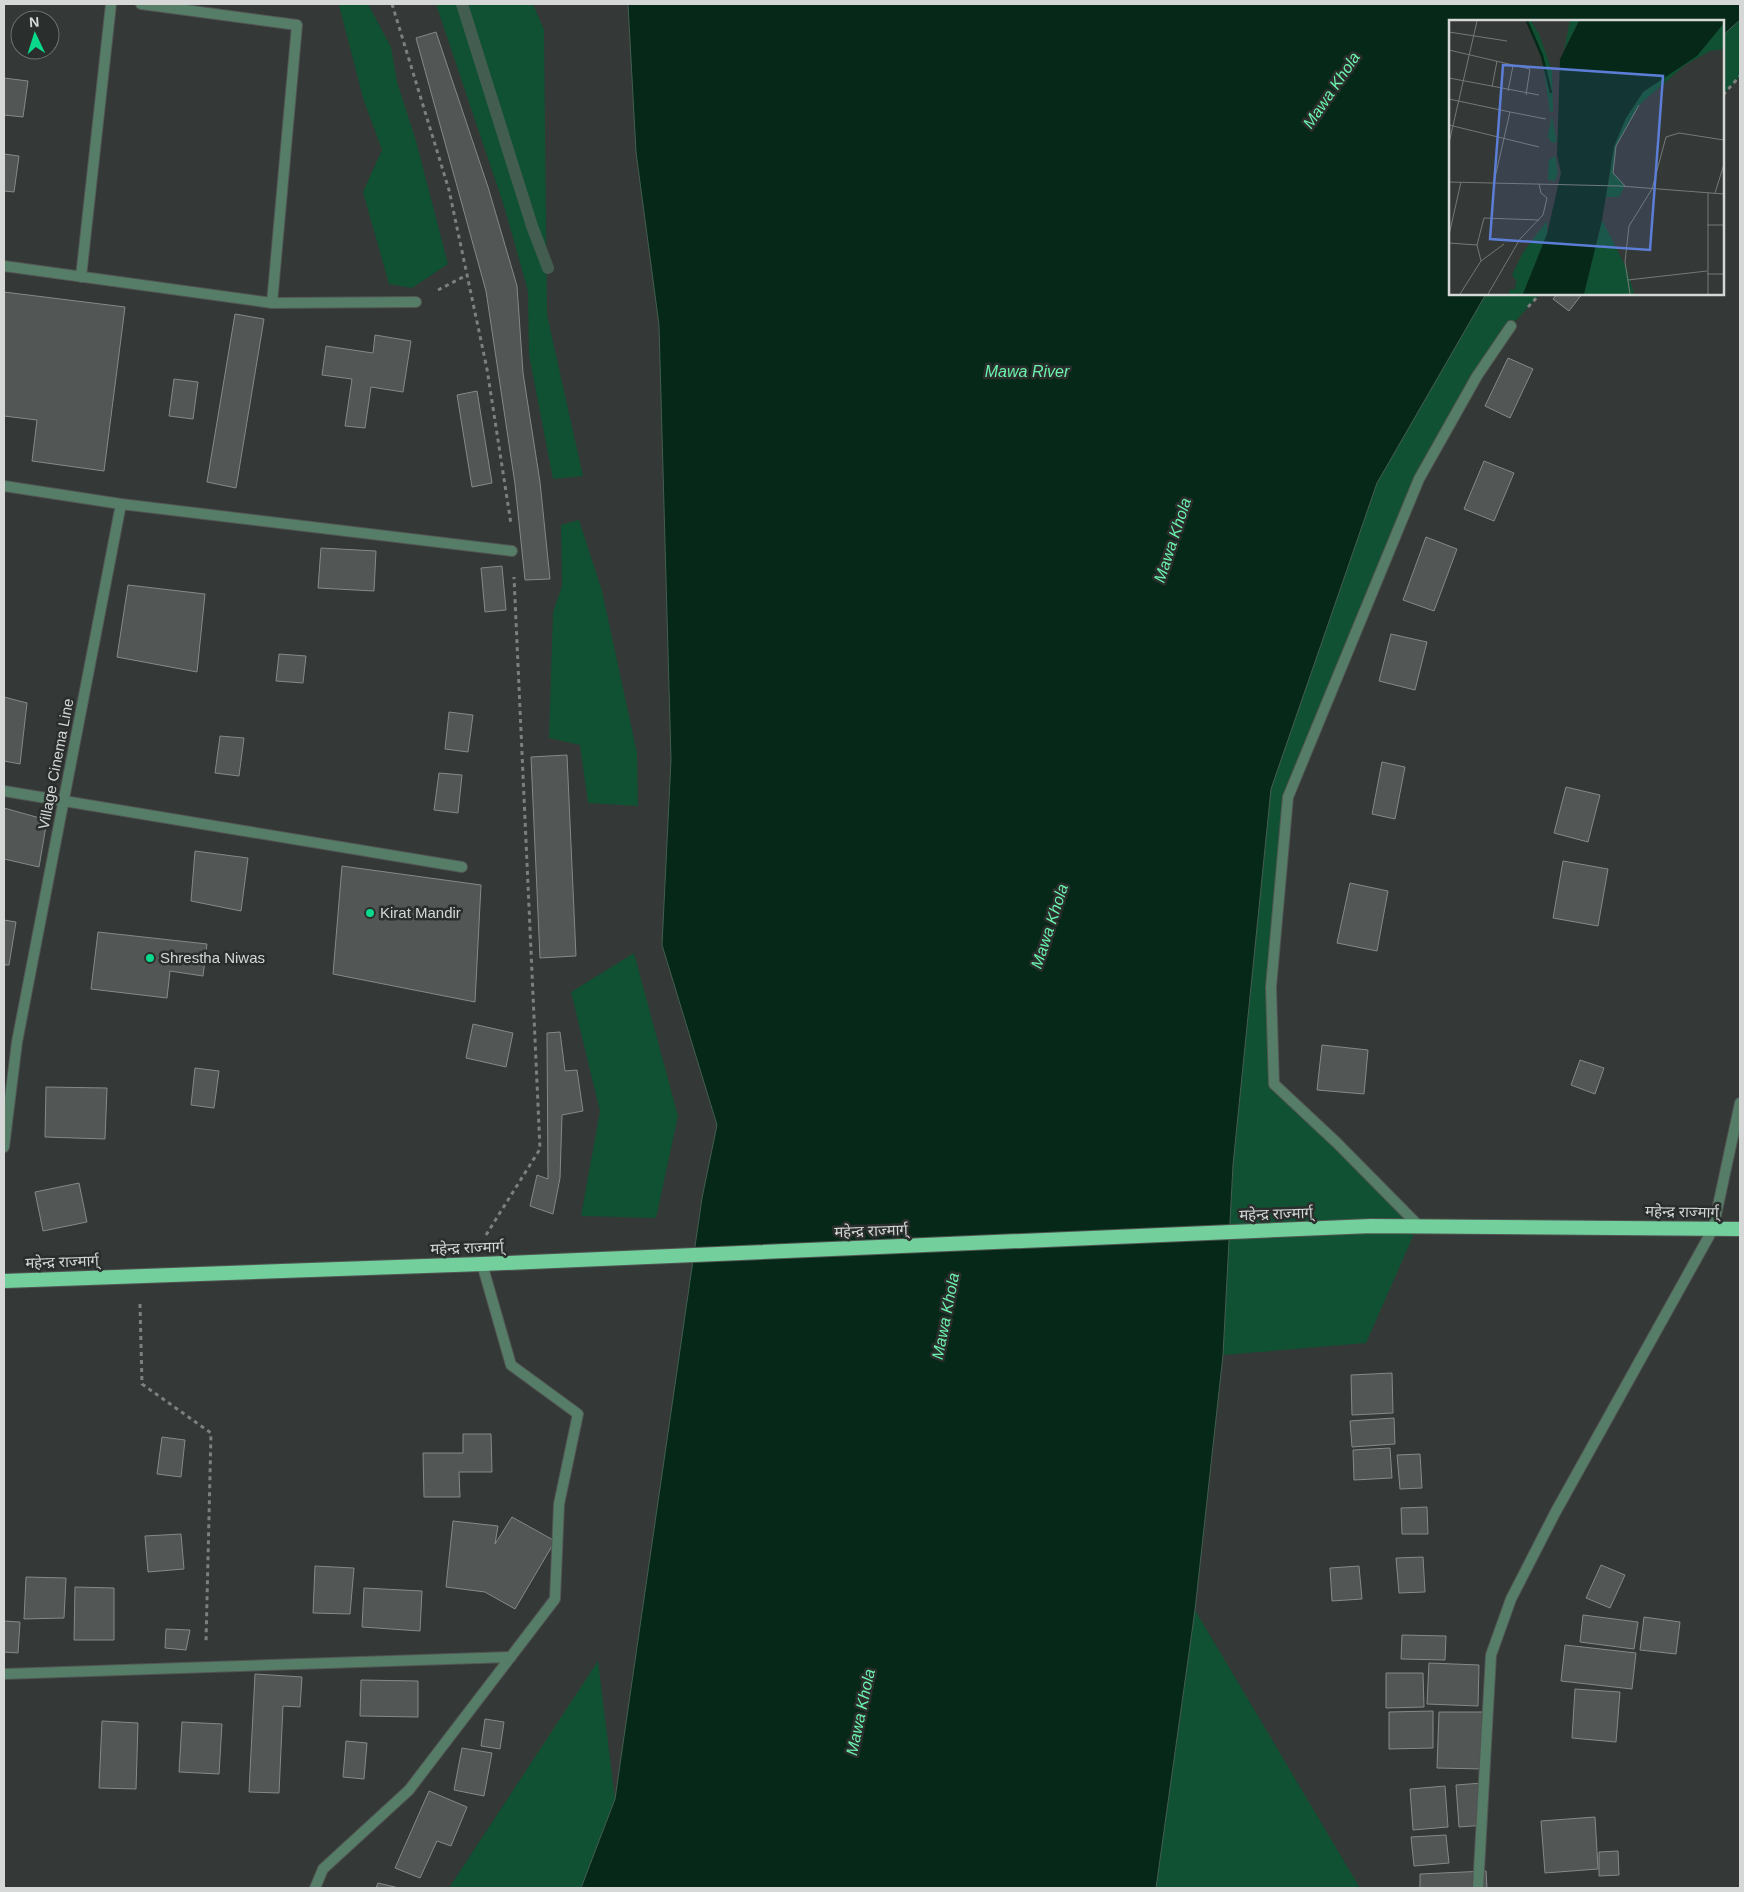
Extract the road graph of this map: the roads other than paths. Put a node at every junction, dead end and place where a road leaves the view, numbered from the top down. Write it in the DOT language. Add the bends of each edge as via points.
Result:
graph roads {
  1 [pos="111,4"];
  2 [pos="141,4"];
  3 [pos="4,266"];
  4 [pos="82,277"];
  5 [pos="416,302"];
  6 [pos="272,303"];
  7 [pos="1511,326"];
  8 [pos="4,486"];
  9 [pos="121,504"];
  10 [pos="512,552"];
  11 [pos="4,791"];
  12 [pos="64,801"];
  13 [pos="462,866"];
  14 [pos="1740,1103"];
  15 [pos="4,1148"];
  16 [pos="1418,1225"];
  17 [pos="1713,1229"];
  18 [pos="1740,1230"];
  19 [pos="482,1264"];
  20 [pos="4,1281"];
  21 [pos="511,1658"];
  22 [pos="4,1674"];
  23 [pos="315,1888"];
  24 [pos="1478,1888"];
  1 -- 4 [label="street"];
  2 -- 6 [label="street" via="297,25"];
  3 -- 4 [label="street"];
  4 -- 6 [label="street"];
  5 -- 6 [label="street"];
  7 -- 16 [label="street" via="1477,376 1419,479 1288,798 1271,987 1274,1084"];
  8 -- 9 [label="street"];
  9 -- 10 [label="street"];
  9 -- 12 [label="street, Village Cinema Line"];
  11 -- 12 [label="street"];
  12 -- 13 [label="street"];
  12 -- 15 [label="street, Village Cinema Line" via="17,1042"];
  14 -- 17 [label="street"];
  16 -- 17 [label="highway, महेन्द्र राज्मार्ग्"];
  16 -- 19 [label="highway, महेन्द्र राज्मार्ग्"];
  17 -- 18 [label="highway, महेन्द्र राज्मार्ग्"];
  17 -- 24 [label="street" via="1555,1513 1507,1608 1491,1655"];
  19 -- 20 [label="highway, महेन्द्र राज्मार्ग्"];
  19 -- 21 [label="street" via="511,1365 578,1414 559,1504 555,1599"];
  21 -- 22 [label="street"];
  21 -- 23 [label="street" via="409,1790 323,1869"];
}
